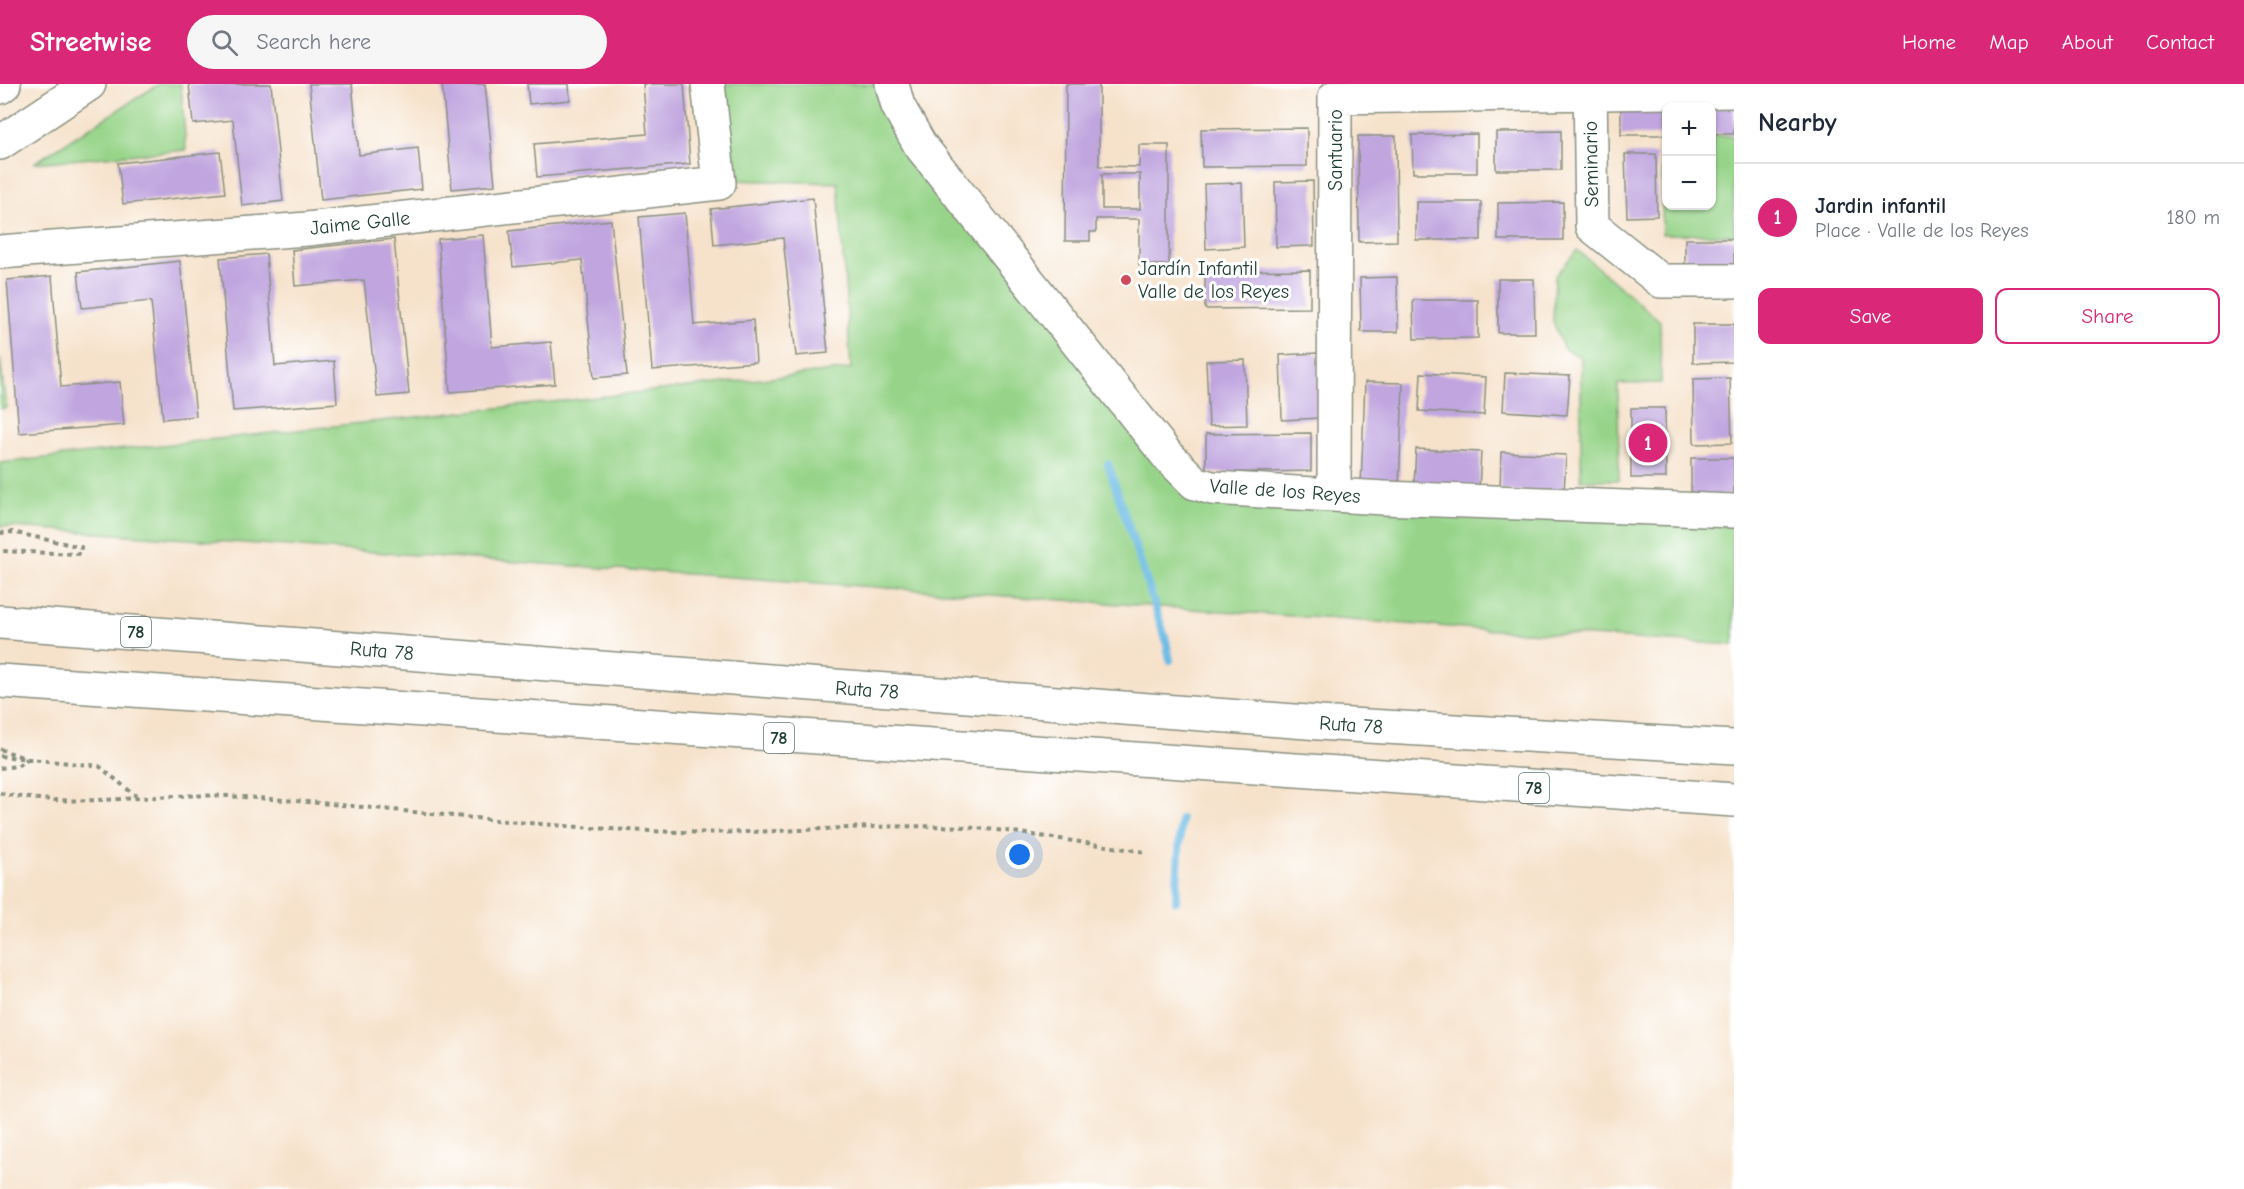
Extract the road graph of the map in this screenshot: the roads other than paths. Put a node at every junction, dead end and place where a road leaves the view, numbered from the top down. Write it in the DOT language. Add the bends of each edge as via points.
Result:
graph roads {
  1 [pos="4,84"];
  2 [pos="90,84"];
  3 [pos="708,84"];
  4 [pos="892,84"];
  5 [pos="0,87"];
  6 [pos="1590,88"];
  7 [pos="1734,91"];
  8 [pos="0,143"];
  9 [pos="0,252"];
  10 [pos="1734,281"];
  11 [pos="1334,495"];
  12 [pos="1734,511"];
  13 [pos="0,622"];
  14 [pos="0,681"];
  15 [pos="1734,747"];
  16 [pos="1734,800"];
  1 -- 5 [label="main road"];
  2 -- 8 [label="main road"];
  3 -- 9 [label="main road, Jaime Galle" via="718,183 307,229"];
  4 -- 11 [label="main road, Valle de los Reyes" via="898,105 920,145 1181,472 1195,483 1212,488"];
  6 -- 7 [label="main road, Santuario"];
  6 -- 10 [label="main road, Seminario" via="1592,226 1661,281"];
  6 -- 11 [label="main road, Santuario" via="1335,97"];
  11 -- 12 [label="main road, Valle de los Reyes"];
  13 -- 15 [label="main road, Ruta 78 / 78" via="1333,724"];
  14 -- 16 [label="main road, 78" via="966,751"];
}
